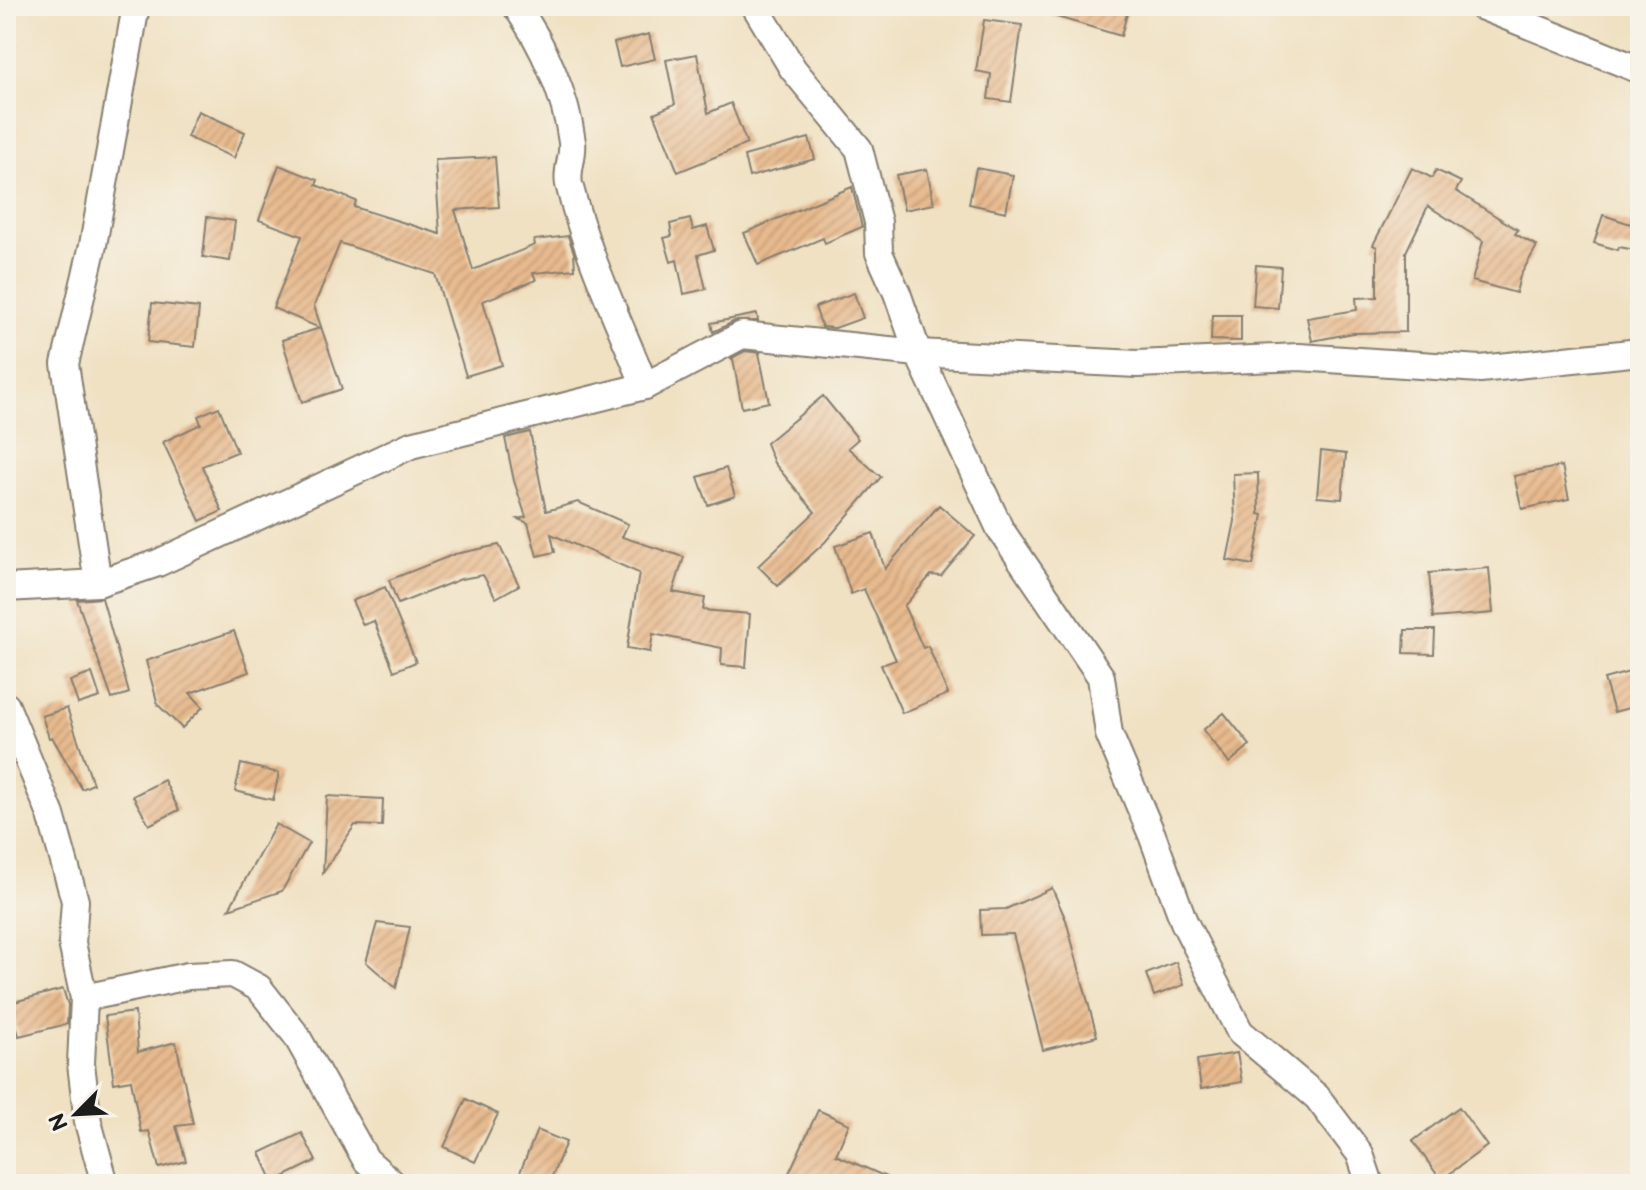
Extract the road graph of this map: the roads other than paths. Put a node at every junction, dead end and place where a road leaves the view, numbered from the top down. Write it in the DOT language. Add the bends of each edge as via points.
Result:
graph roads {
  1 [pos="136,6"];
  2 [pos="516,6"];
  3 [pos="755,6"];
  4 [pos="1481,6"];
  5 [pos="1640,70"];
  6 [pos="1640,352"];
  7 [pos="918,353"];
  8 [pos="645,386"];
  9 [pos="98,583"];
  10 [pos="6,588"];
  11 [pos="6,706"];
  12 [pos="84,998"];
  13 [pos="105,1184"];
  14 [pos="393,1184"];
  15 [pos="1370,1184"];
  1 -- 9 [label="street" via="93,245 65,364"];
  2 -- 8 [label="street" via="543,53 566,111 573,145 568,180 582,229"];
  3 -- 7 [label="street" via="793,69 859,149 878,222 879,253"];
  4 -- 5 [label="street"];
  6 -- 7 [label="street" via="1480,369 1299,357 1137,364"];
  7 -- 8 [label="street" via="742,335"];
  7 -- 15 [label="street" via="1000,529 1101,677 1109,734 1184,922 1240,1032 1317,1097 1360,1154"];
  8 -- 9 [label="street" via="411,445 158,563"];
  9 -- 10 [label="street"];
  11 -- 12 [label="street" via="51,815 75,901 72,943"];
  12 -- 13 [label="street" via="81,1064 88,1122"];
  12 -- 14 [label="street" via="188,976 233,974 259,988 296,1035 366,1160"];
}
